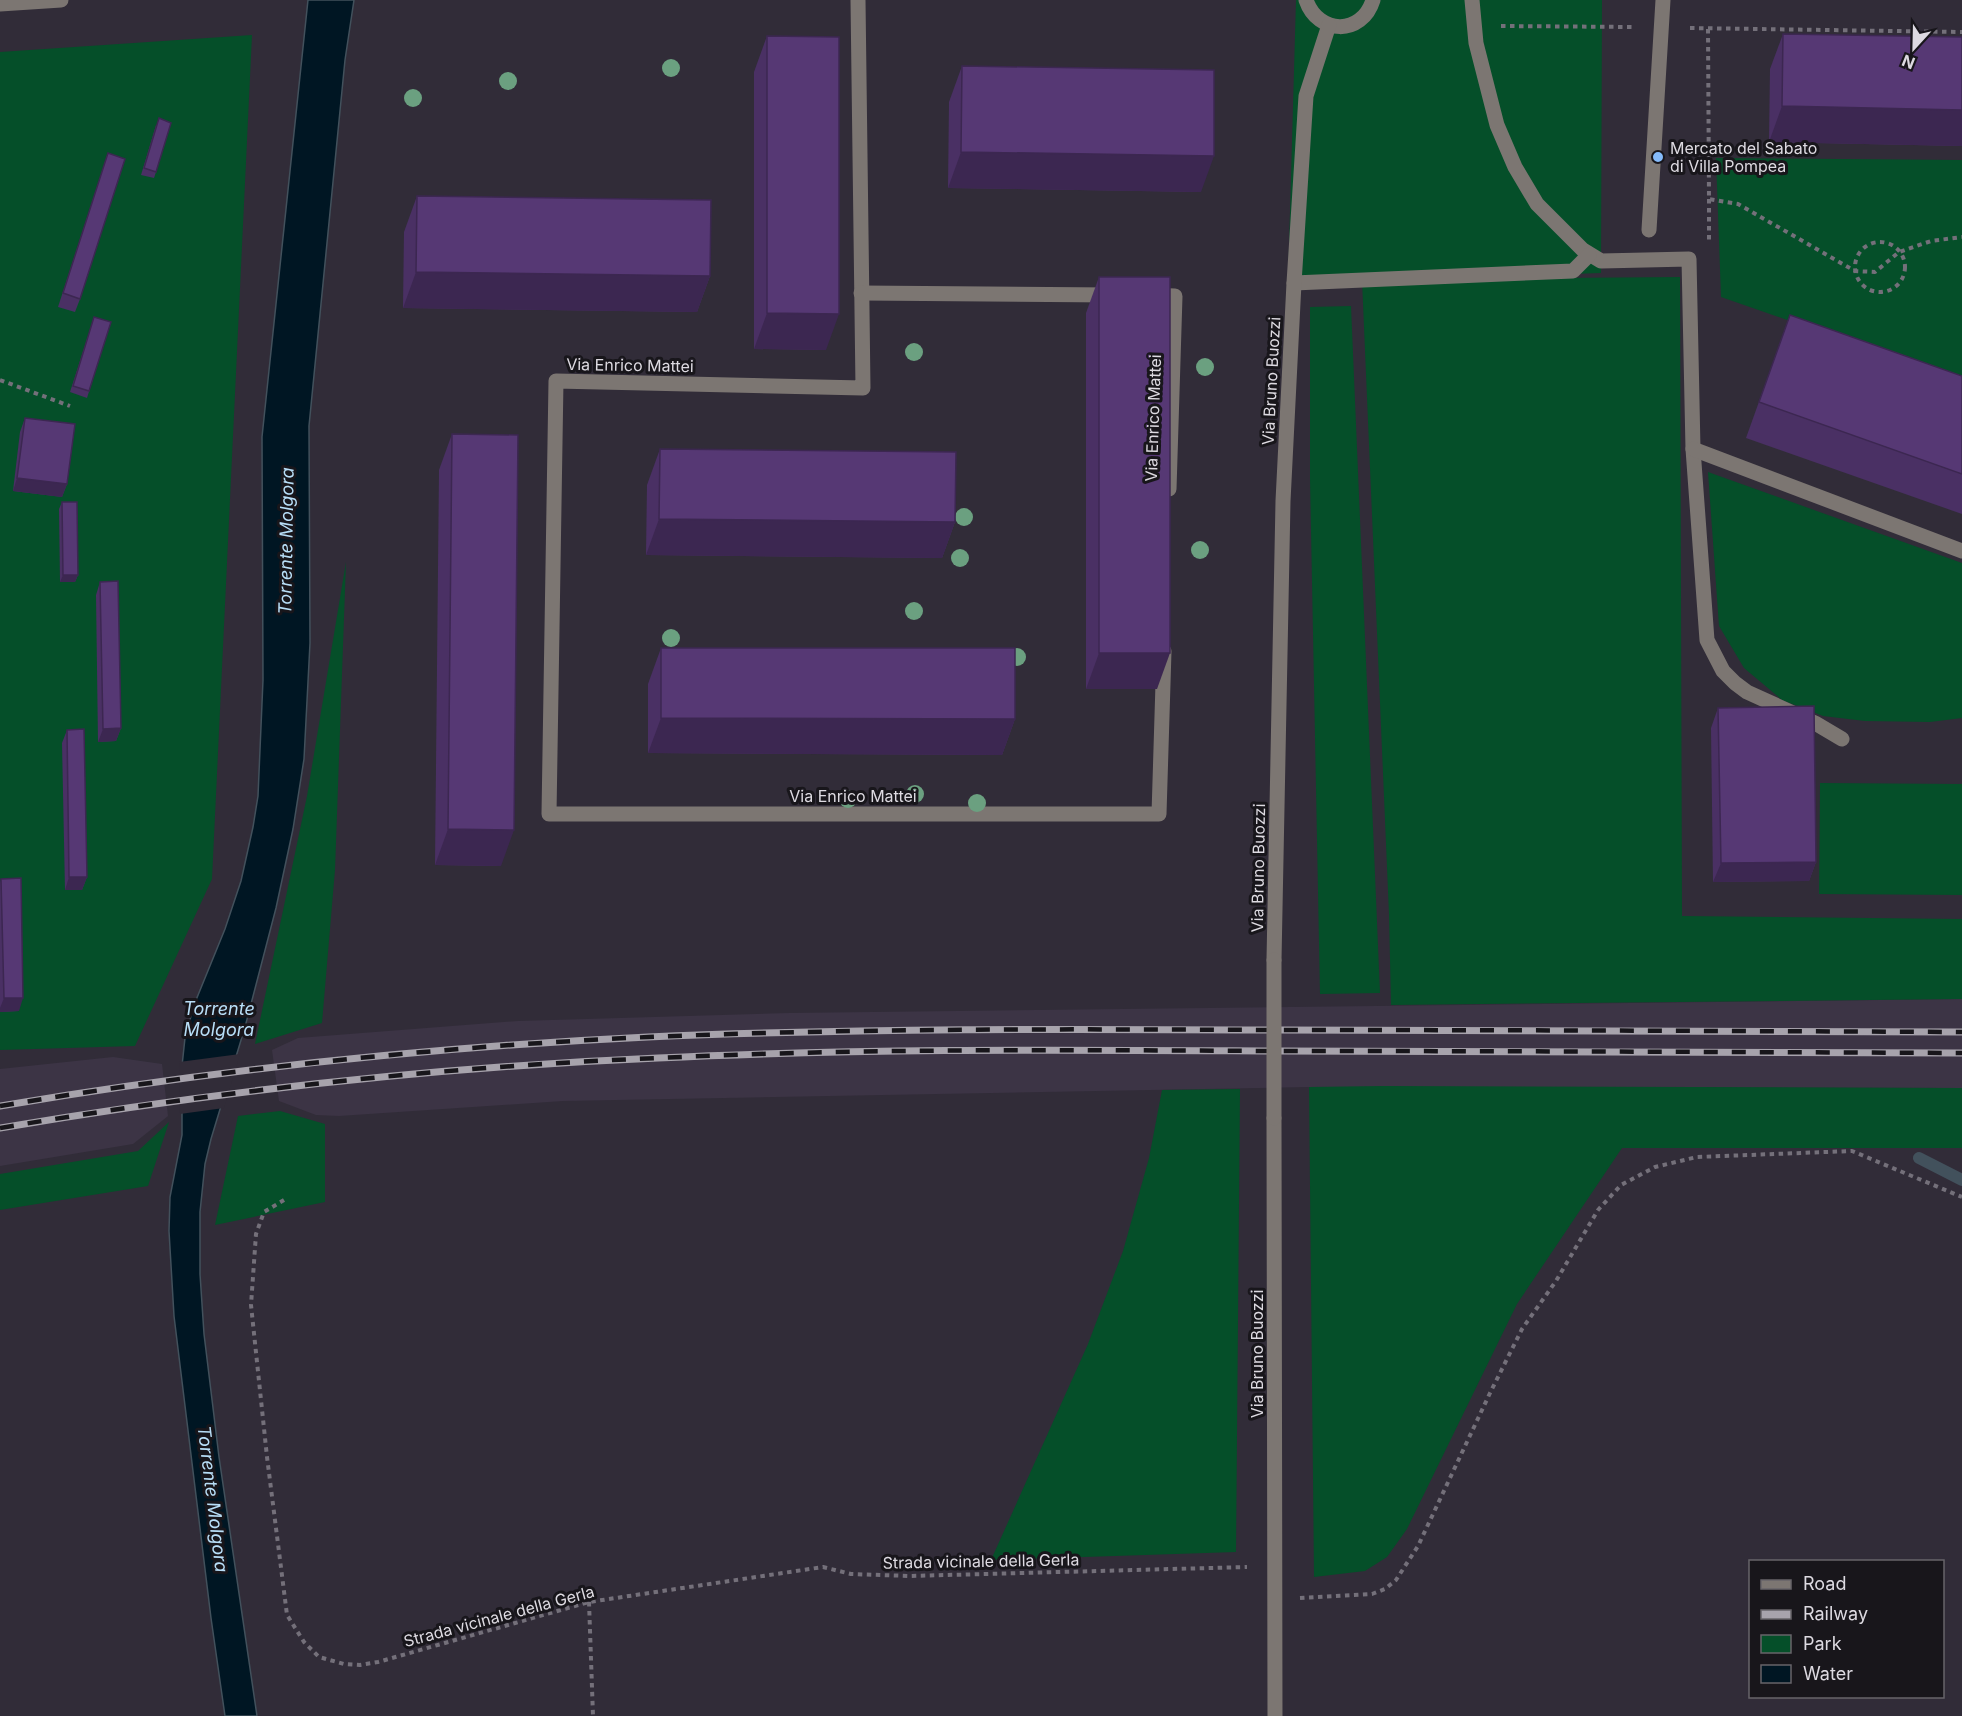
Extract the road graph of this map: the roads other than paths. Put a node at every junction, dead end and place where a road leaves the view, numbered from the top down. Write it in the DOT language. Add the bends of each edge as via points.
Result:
graph roads {
  1 [pos="61,0"];
  2 [pos="858,0"];
  3 [pos="1306,0"];
  4 [pos="1374,0"];
  5 [pos="1472,0"];
  6 [pos="1663,0"];
  7 [pos="0,4"];
  8 [pos="1329,25"];
  9 [pos="1649,230"];
  10 [pos="1589,255"];
  11 [pos="1294,283"];
  12 [pos="861,292"];
  13 [pos="1694,449"];
  14 [pos="1168,508"];
  15 [pos="1962,551"];
  16 [pos="1165,638"];
  17 [pos="1842,739"];
  18 [pos="1275,1716"];
  1 -- 7 [label="street"];
  2 -- 12 [label="street, Via Enrico Mattei"];
  3 -- 8 [label="street" via="1319,20"];
  4 -- 8 [label="street" via="1361,20 1340,27"];
  5 -- 10 [label="street" via="1480,60 1497,125 1515,167 1551,220"];
  6 -- 9 [label="street"];
  8 -- 11 [label="street, Via Bruno Buozzi" via="1306,96"];
  10 -- 11 [label="street" via="1573,271"];
  10 -- 13 [label="street" via="1601,261 1689,259"];
  11 -- 18 [label="street, Via Bruno Buozzi, bridge" via="1283,501 1274,960"];
  12 -- 14 [label="street, Via Enrico Mattei" via="1175,296"];
  12 -- 16 [label="street, Via Enrico Mattei" via="863,388 556,381 549,814 1159,814"];
  13 -- 15 [label="street"];
  13 -- 17 [label="street" via="1705,623 1707,640 1715,656 1723,671 1747,692"];
}
